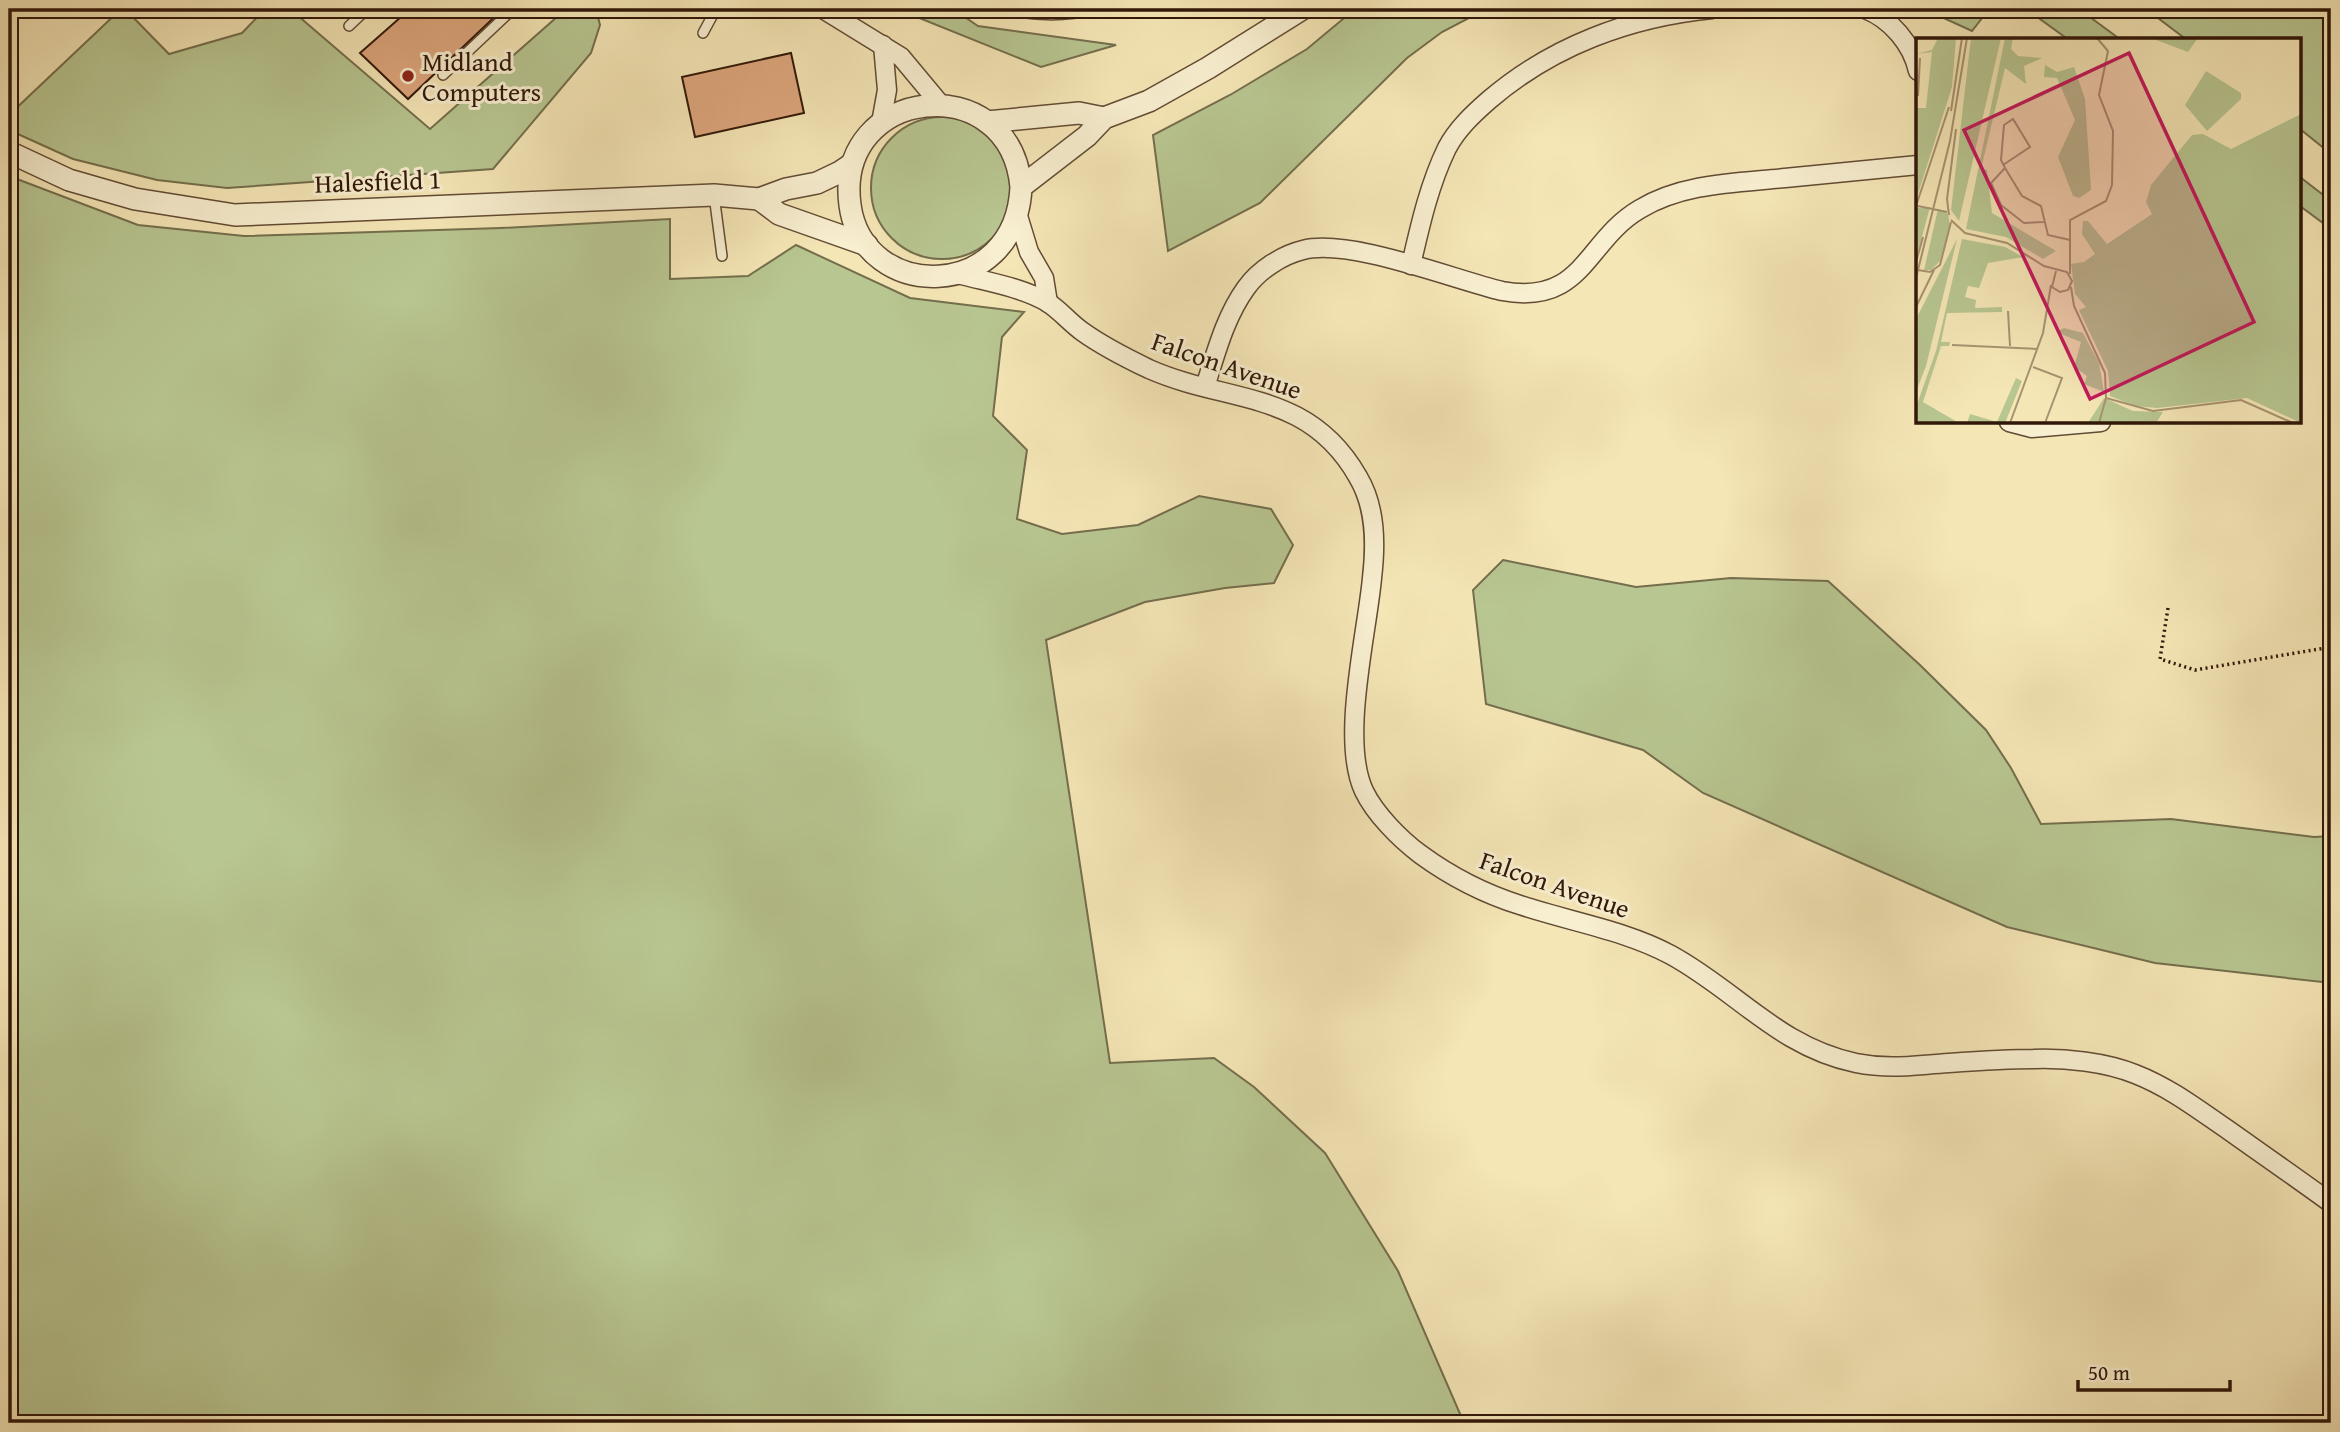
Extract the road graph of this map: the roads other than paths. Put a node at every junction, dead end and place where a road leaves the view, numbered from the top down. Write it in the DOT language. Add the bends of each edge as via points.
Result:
graph roads {
  1 [pos="367,9"];
  2 [pos="513,9"];
  3 [pos="716,9"];
  4 [pos="823,9"];
  5 [pos="999,9"];
  6 [pos="1095,9"];
  7 [pos="1302,9"];
  8 [pos="1712,9"];
  9 [pos="1865,9"];
  10 [pos="349,26"];
  11 [pos="703,33"];
  12 [pos="883,45"];
  13 [pos="1916,66"];
  14 [pos="443,75"];
  15 [pos="941,104"];
  16 [pos="1104,118"];
  17 [pos="987,122"];
  18 [pos="881,123"];
  19 [pos="9,152"];
  20 [pos="852,164"];
  21 [pos="1916,165"];
  22 [pos="1021,187"];
  23 [pos="713,195"];
  24 [pos="759,199"];
  25 [pos="1017,216"];
  26 [pos="867,245"];
  27 [pos="722,256"];
  28 [pos="1411,265"];
  29 [pos="958,274"];
  30 [pos="1048,303"];
  31 [pos="1205,387"];
  32 [pos="2017,424"];
  33 [pos="2078,424"];
  34 [pos="2331,1203"];
  1 -- 10 [label="lane"];
  2 -- 14 [label="lane"];
  3 -- 11 [label="lane"];
  4 -- 12 [label="street"];
  5 -- 6 [label="lane" via="1073,15"];
  7 -- 16 [label="street" via="1173,88"];
  8 -- 28 [label="street" via="1649,19 1591,38 1564,49 1496,94 1474,113 1448,147 1423,215"];
  9 -- 13 [label="street" via="1903,39"];
  12 -- 15 [label="street" via="901,57"];
  12 -- 18 [label="street" via="887,90"];
  15 -- 17 [label="street, Halesfield 1"];
  15 -- 18 [label="street, Halesfield 1" via="915,107"];
  16 -- 17 [label="street" via="1079,113"];
  16 -- 22 [label="street"];
  17 -- 22 [label="street, Halesfield 1" via="1012,151"];
  18 -- 20 [label="street, Halesfield 1"];
  19 -- 23 [label="street, Halesfield 1" via="69,180 122,195 235,215"];
  20 -- 24 [label="street, Halesfield 1" via="817,183"];
  20 -- 26 [label="street, Halesfield 1" via="850,205"];
  21 -- 28 [label="street" via="1677,193 1640,208 1578,273 1540,293 1502,291"];
  22 -- 25 [label="street, Halesfield 1"];
  23 -- 24 [label="street, Halesfield 1"];
  23 -- 27 [label="lane"];
  24 -- 26 [label="street, Halesfield 1" via="779,214"];
  25 -- 29 [label="street, Halesfield 1" via="1013,230 995,252"];
  25 -- 30 [label="street" via="1044,278"];
  26 -- 29 [label="street, Halesfield 1" via="901,270 929,277"];
  28 -- 31 [label="street" via="1329,248 1304,249 1281,258 1247,287 1230,314"];
  29 -- 30 [label="street, Falcon Avenue" via="1016,289"];
  30 -- 31 [label="street, Falcon Avenue" via="1079,330 1121,355"];
  31 -- 34 [label="street, Falcon Avenue" via="1263,401 1317,427 1364,487 1376,549 1356,709 1356,762 1371,803 1418,852 1501,899 1623,934 1671,955 1776,1030 1832,1057 1902,1068 2046,1059 2137,1075 2190,1103"];
  32 -- 33 [label="street" via="2032,428"];
}
